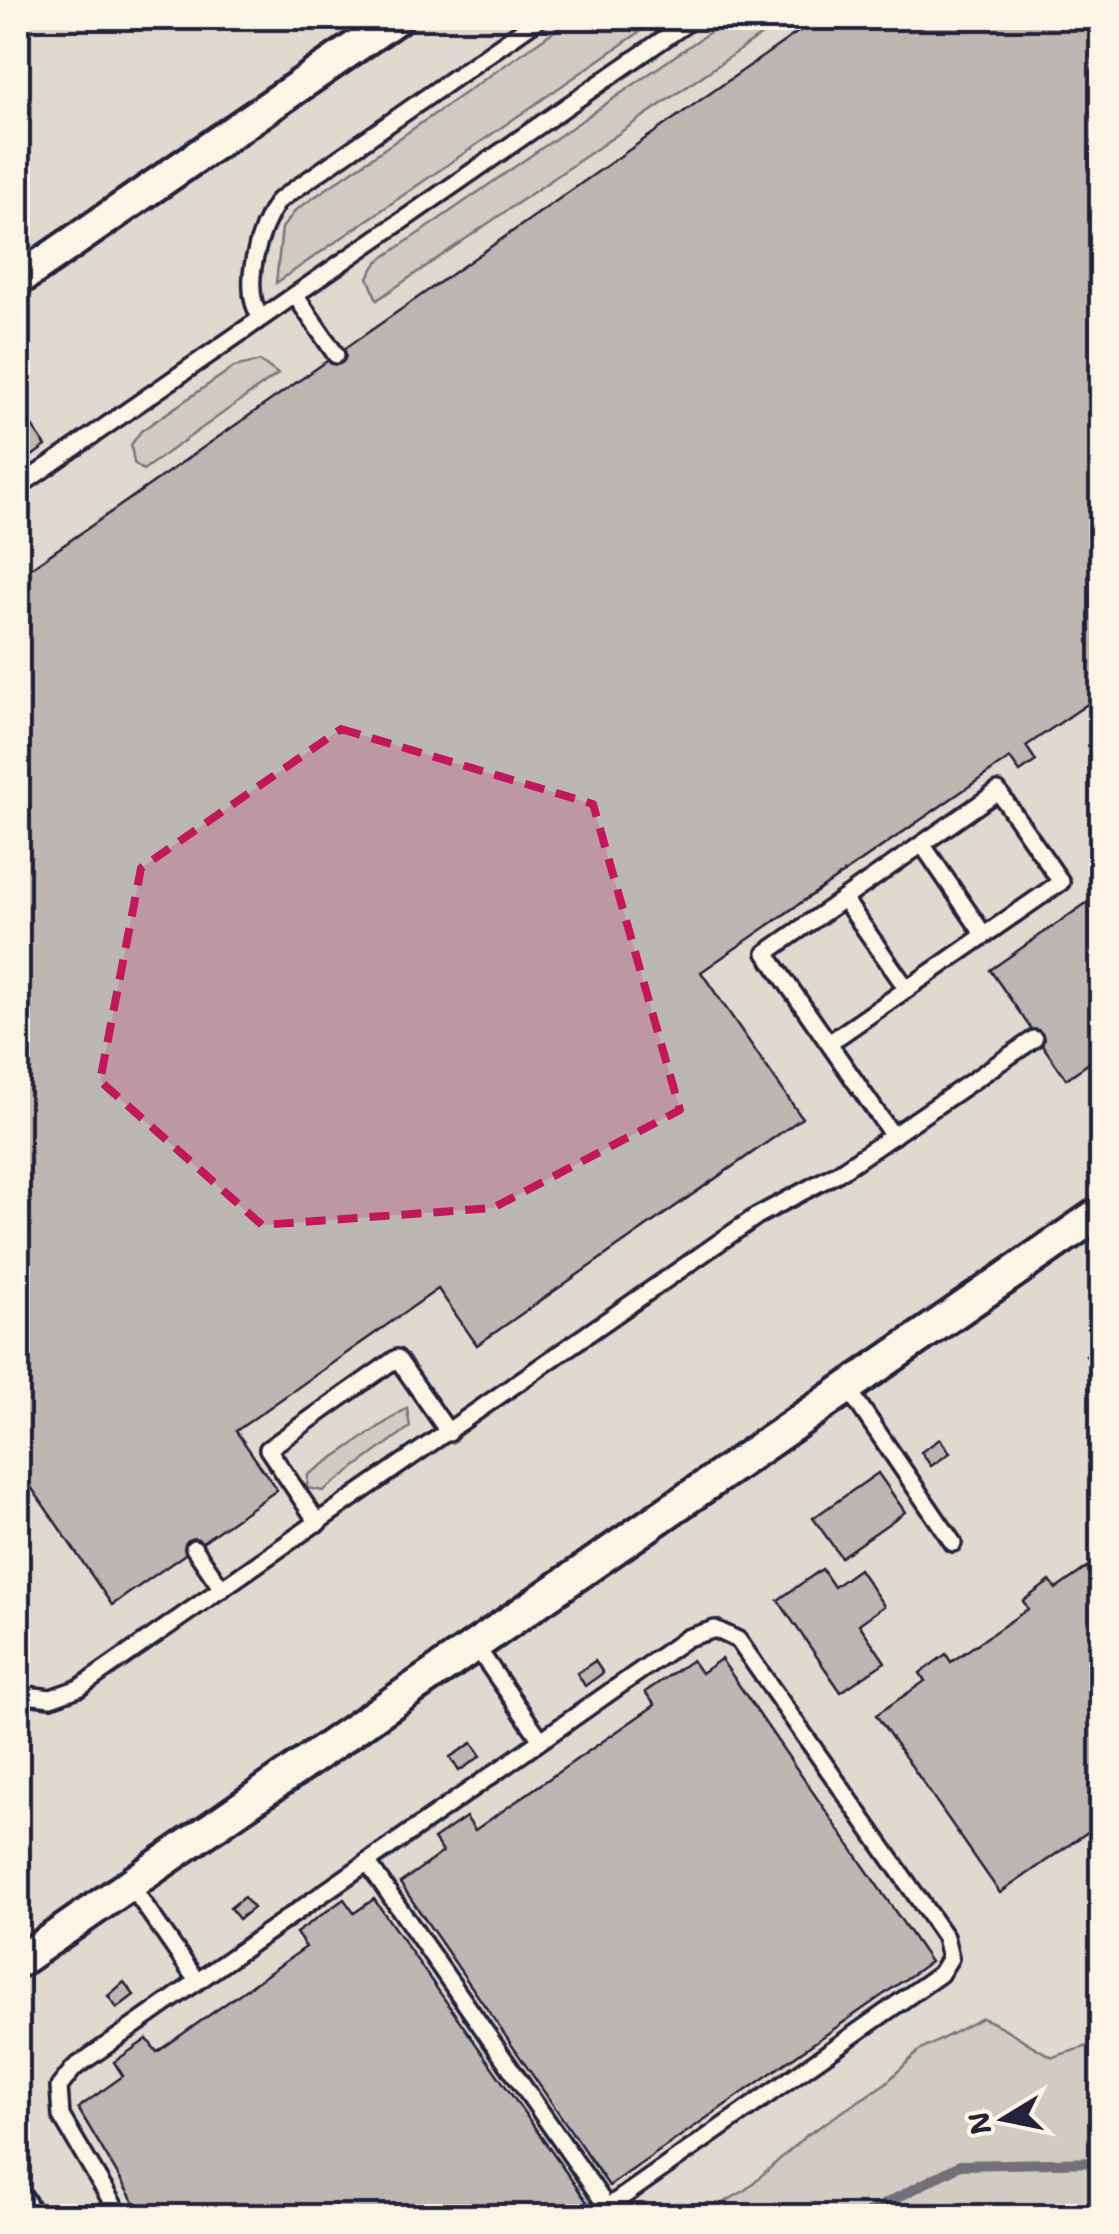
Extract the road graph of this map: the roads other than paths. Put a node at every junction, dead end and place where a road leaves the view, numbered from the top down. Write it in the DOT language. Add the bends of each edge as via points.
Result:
graph roads {
  1 [pos="397,18"];
  2 [pos="540,18"];
  3 [pos="694,18"];
  4 [pos="18,280"];
  5 [pos="295,295"];
  6 [pos="261,318"];
  7 [pos="336,354"];
  8 [pos="18,487"];
  9 [pos="922,844"];
  10 [pos="844,899"];
  11 [pos="984,936"];
  12 [pos="907,989"];
  13 [pos="1034,1039"];
  14 [pos="829,1043"];
  15 [pos="892,1136"];
  16 [pos="1102,1211"];
  17 [pos="847,1388"];
  18 [pos="448,1433"];
  19 [pos="318,1522"];
  20 [pos="953,1543"];
  21 [pos="194,1548"];
  22 [pos="222,1589"];
  23 [pos="476,1645"];
  24 [pos="18,1694"];
  25 [pos="541,1740"];
  26 [pos="367,1862"];
  27 [pos="130,1884"];
  28 [pos="18,1962"];
  29 [pos="198,1982"];
  30 [pos="18,2202"];
  31 [pos="601,2212"];
  32 [pos="26,2216"];
  33 [pos="120,2216"];
  1 -- 4 [label="street"];
  2 -- 6 [label="lane" via="278,201 258,253 252,299"];
  3 -- 5 [label="lane"];
  5 -- 6 [label="lane"];
  5 -- 7 [label="lane"];
  6 -- 8 [label="lane"];
  9 -- 10 [label="lane"];
  9 -- 11 [label="lane"];
  9 -- 11 [label="lane" via="998,791 1060,882"];
  10 -- 12 [label="lane"];
  10 -- 14 [label="lane" via="766,952"];
  11 -- 12 [label="lane"];
  12 -- 14 [label="lane"];
  13 -- 15 [label="lane"];
  14 -- 15 [label="lane"];
  15 -- 18 [label="lane" via="757,1216"];
  16 -- 17 [label="street"];
  17 -- 20 [label="lane"];
  17 -- 23 [label="street"];
  18 -- 19 [label="lane"];
  18 -- 19 [label="lane" via="397,1358 268,1450"];
  19 -- 22 [label="lane"];
  21 -- 22 [label="lane"];
  22 -- 24 [label="lane" via="79,1688 50,1698"];
  23 -- 25 [label="lane"];
  23 -- 27 [label="street"];
  25 -- 26 [label="lane"];
  25 -- 31 [label="lane" via="687,1638 728,1632 949,1948 940,1974"];
  26 -- 29 [label="lane"];
  26 -- 31 [label="lane"];
  27 -- 28 [label="street"];
  27 -- 29 [label="lane"];
  29 -- 33 [label="lane" via="74,2068 59,2087 61,2116"];
  30 -- 32 [label="street"];
}
